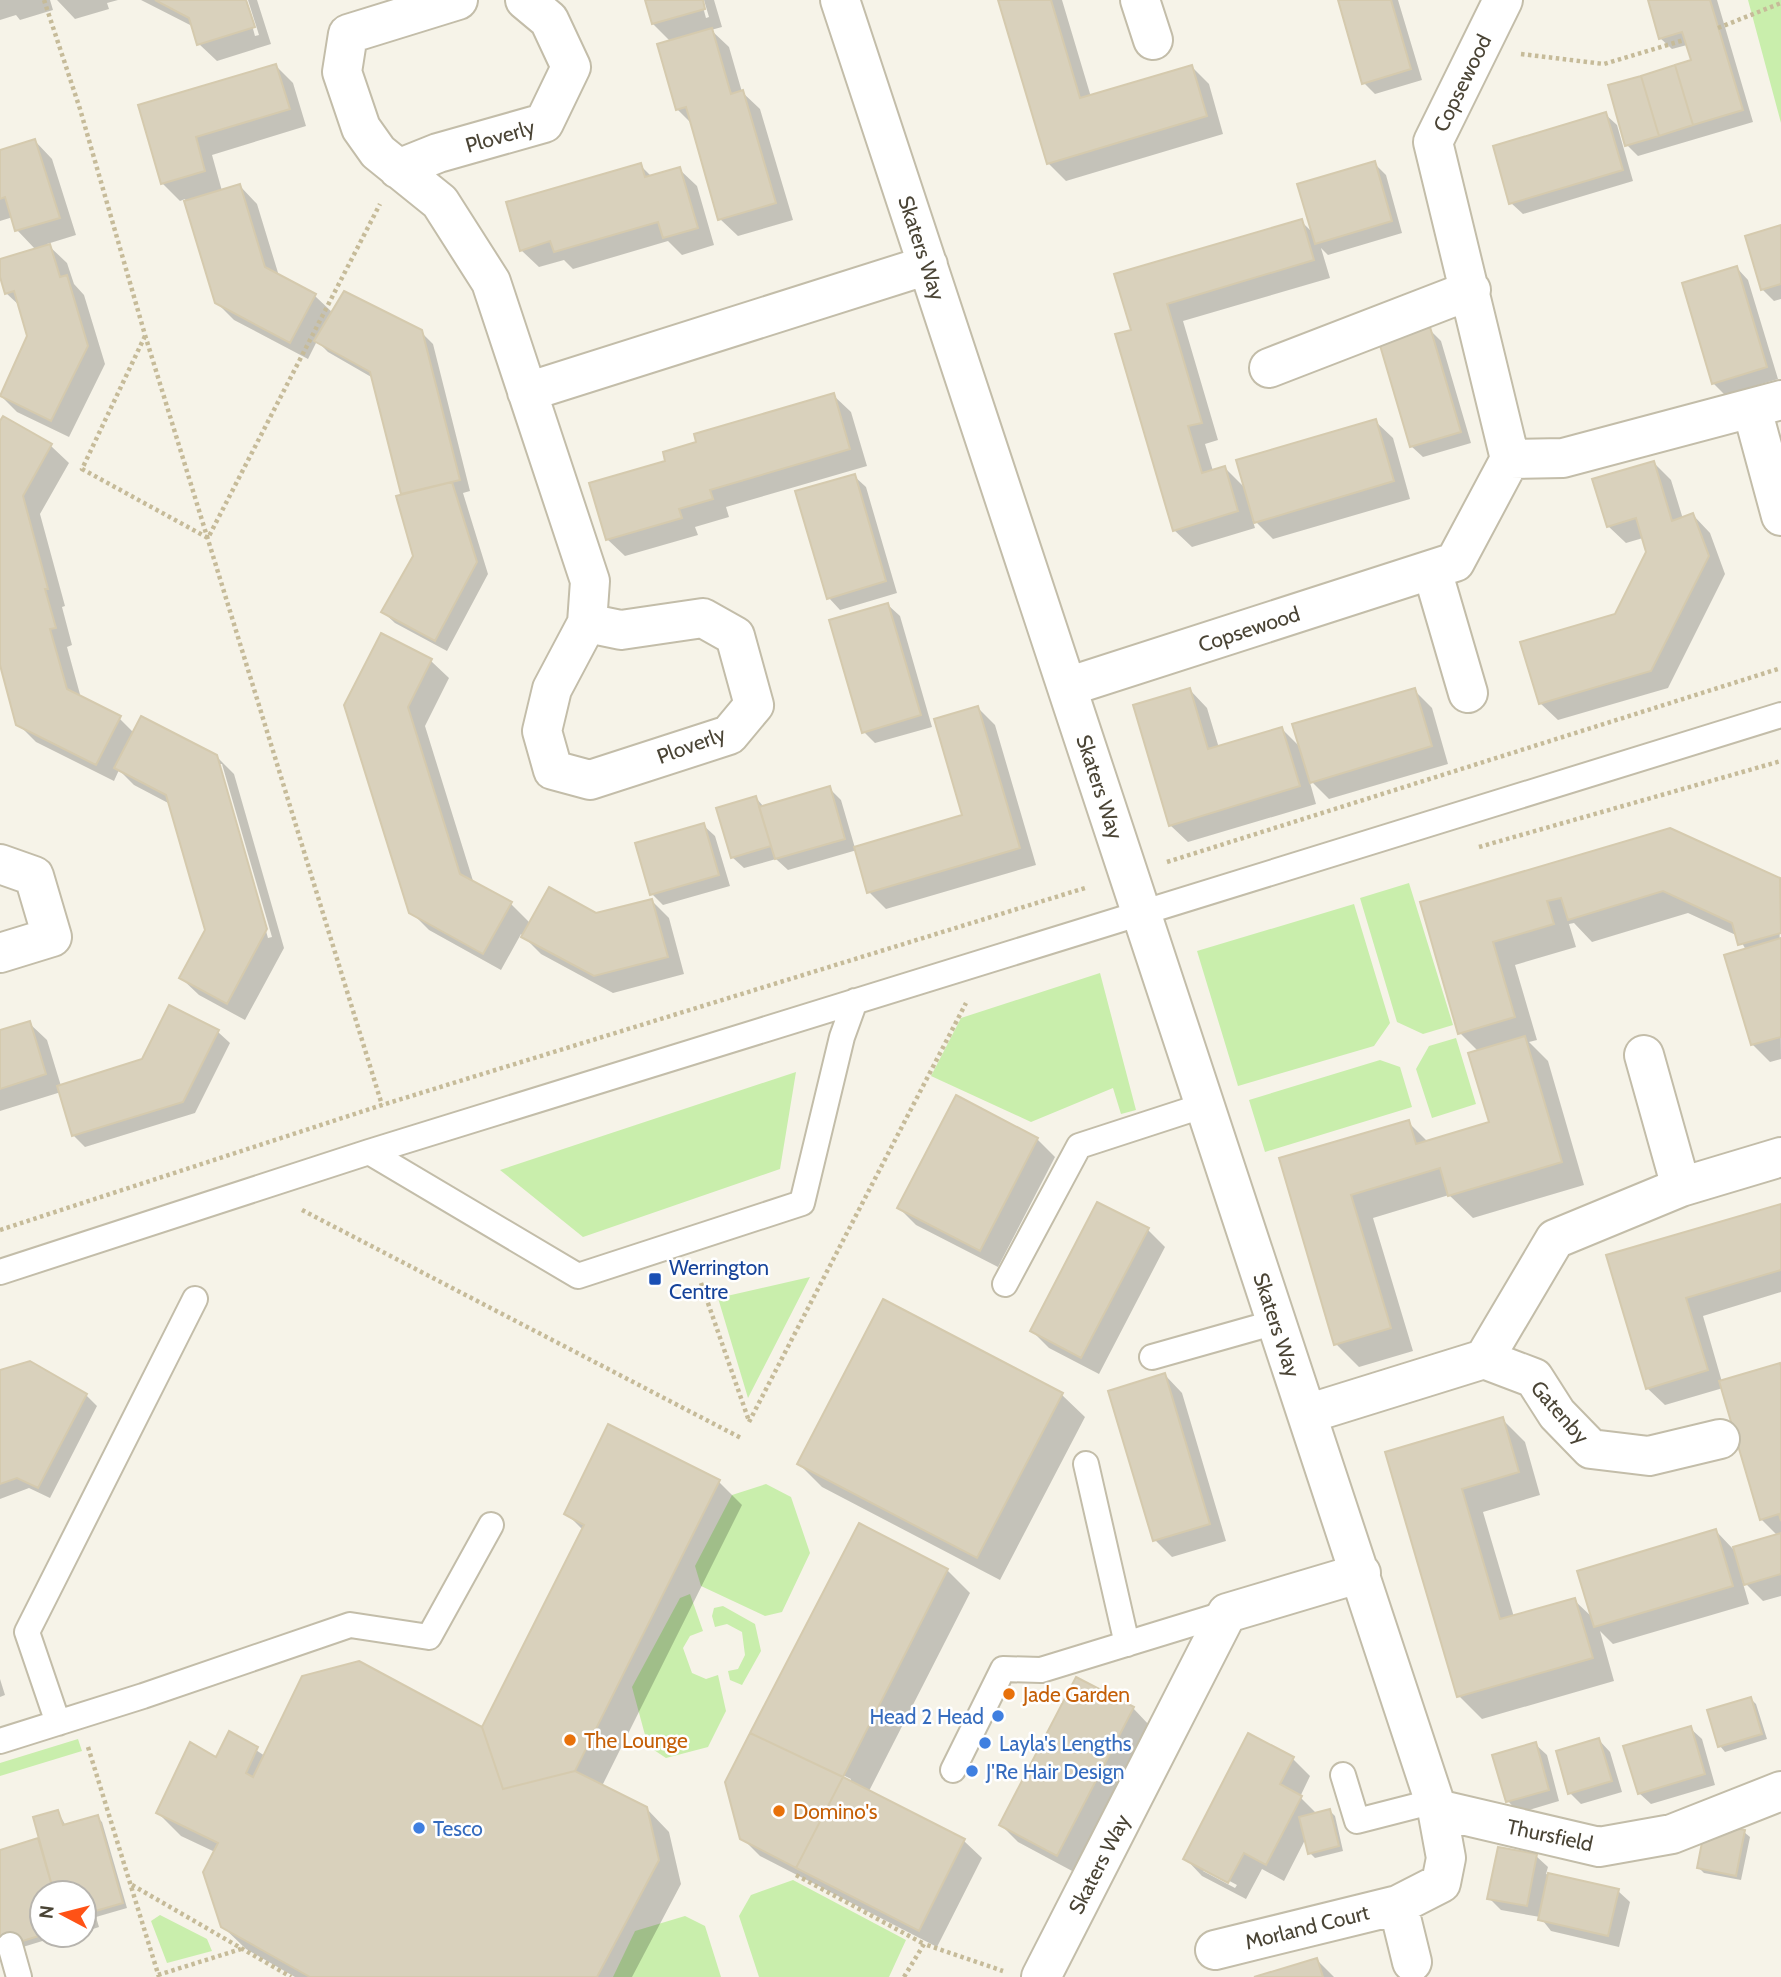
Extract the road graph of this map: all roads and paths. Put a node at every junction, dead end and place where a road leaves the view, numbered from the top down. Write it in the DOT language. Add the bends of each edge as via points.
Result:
graph roads {
  1 [pos="44,0"];
  2 [pos="458,0"];
  3 [pos="525,0"];
  4 [pos="1140,0"];
  5 [pos="1503,0"];
  6 [pos="845,1"];
  7 [pos="1781,3"];
  8 [pos="1718,28"];
  9 [pos="1153,40"];
  10 [pos="1684,40"];
  11 [pos="1479,49"];
  12 [pos="398,169"];
  13 [pos="928,265"];
  14 [pos="1471,290"];
  15 [pos="145,335"];
  16 [pos="1269,368"];
  17 [pos="527,392"];
  18 [pos="1767,404"];
  19 [pos="1510,459"];
  20 [pos="1781,516"];
  21 [pos="208,538"];
  22 [pos="1432,570"];
  23 [pos="587,623"];
  24 [pos="1781,667"];
  25 [pos="1067,687"];
  26 [pos="1468,693"];
  27 [pos="1781,715"];
  28 [pos="0,864"];
  29 [pos="1159,864"];
  30 [pos="1085,888"];
  31 [pos="1142,913"];
  32 [pos="0,953"];
  33 [pos="968,997"];
  34 [pos="855,1001"];
  35 [pos="1644,1055"];
  36 [pos="382,1105"];
  37 [pos="1205,1105"];
  38 [pos="369,1152"];
  39 [pos="1781,1157"];
  40 [pos="1681,1187"];
  41 [pos="298,1208"];
  42 [pos="0,1230"];
  43 [pos="0,1272"];
  44 [pos="701,1283"];
  45 [pos="1005,1284"];
  46 [pos="195,1299"];
  47 [pos="1276,1322"];
  48 [pos="1152,1357"];
  49 [pos="1484,1359"];
  50 [pos="1307,1414"];
  51 [pos="741,1438"];
  52 [pos="1720,1439"];
  53 [pos="1086,1464"];
  54 [pos="491,1525"];
  55 [pos="1361,1573"];
  56 [pos="1227,1613"];
  57 [pos="1127,1644"];
  58 [pos="68,1720"];
  59 [pos="0,1741"];
  60 [pos="953,1770"];
  61 [pos="1343,1775"];
  62 [pos="1781,1791"];
  63 [pos="1436,1805"];
  64 [pos="796,1875"];
  65 [pos="1441,1882"];
  66 [pos="132,1885"];
  67 [pos="1398,1905"];
  68 [pos="924,1944"];
  69 [pos="9,1945"];
  70 [pos="242,1949"];
  71 [pos="1215,1950"];
  72 [pos="1412,1962"];
  73 [pos="1025,1975"];
  74 [pos="159,1976"];
  75 [pos="19,1977"];
  76 [pos="291,1977"];
  77 [pos="904,1977"];
  1 -- 15 [label="path"];
  2 -- 12 [label="street, Ploverly" via="348,34 342,72 361,128"];
  3 -- 12 [label="street, Ploverly" via="549,20 571,67 544,123"];
  4 -- 9 [label="street"];
  5 -- 11 [label="street, Copsewood"];
  6 -- 13 [label="street, Skaters Way"];
  7 -- 8 [label="path"];
  10 -- 11 [label="path" via="1604,64"];
  11 -- 14 [label="street, Copsewood" via="1433,142"];
  12 -- 17 [label="street, Ploverly" via="440,202 472,248 491,282"];
  12 -- 21 [label="path"];
  13 -- 17 [label="street"];
  13 -- 25 [label="street, Skaters Way"];
  14 -- 16 [label="street"];
  14 -- 19 [label="street, Copsewood"];
  15 -- 21 [label="path"];
  15 -- 21 [label="path" via="82,468"];
  17 -- 23 [label="street, Ploverly" via="590,581"];
  18 -- 19 [label="street" via="1563,458"];
  18 -- 20 [label="street"];
  19 -- 22 [label="street, Copsewood" via="1455,562"];
  21 -- 36 [label="path"];
  22 -- 25 [label="street, Copsewood"];
  22 -- 26 [label="street"];
  23 -- 23 [label="street, Ploverly" via="621,630 702,618 735,636 754,705 729,735 590,780 553,770 542,731 552,689"];
  24 -- 29 [label="path"];
  25 -- 31 [label="street, Skaters Way"];
  27 -- 31 [label="lane"];
  28 -- 32 [label="street" via="34,876 52,937"];
  30 -- 36 [label="path"];
  31 -- 34 [label="lane"];
  31 -- 37 [label="street, Skaters Way"];
  33 -- 44 [label="path" via="750,1422"];
  34 -- 38 [label="lane"];
  34 -- 38 [label="lane" via="802,1203 578,1276"];
  35 -- 40 [label="street"];
  36 -- 42 [label="path"];
  37 -- 45 [label="lane" via="1079,1146"];
  37 -- 47 [label="street, Skaters Way"];
  38 -- 43 [label="lane"];
  39 -- 40 [label="street"];
  40 -- 49 [label="street" via="1555,1239"];
  41 -- 51 [label="path"];
  46 -- 58 [label="lane" via="27,1632"];
  47 -- 48 [label="lane"];
  47 -- 50 [label="street, Skaters Way"];
  49 -- 50 [label="street"];
  49 -- 52 [label="street, Gatenby" via="1534,1378 1557,1414 1591,1449 1649,1456"];
  50 -- 55 [label="street, Skaters Way"];
  53 -- 57 [label="lane"];
  54 -- 58 [label="lane" via="429,1637 350,1625"];
  55 -- 56 [label="street"];
  55 -- 63 [label="street, Skaters Way"];
  56 -- 57 [label="lane"];
  56 -- 73 [label="street, Skaters Way"];
  57 -- 60 [label="lane" via="1041,1670 1003,1669"];
  58 -- 59 [label="lane"];
  58 -- 66 [label="path"];
  61 -- 63 [label="lane" via="1357,1821"];
  62 -- 63 [label="street, Thursfield" via="1672,1834 1599,1847 1544,1837"];
  63 -- 65 [label="street, Skaters Way" via="1446,1858"];
  64 -- 68 [label="path"];
  65 -- 67 [label="street, Morland Court"];
  66 -- 70 [label="path"];
  66 -- 74 [label="path"];
  67 -- 71 [label="street, Morland Court"];
  67 -- 72 [label="street, Morland Court"];
  68 -- 73 [label="path"];
  68 -- 77 [label="path"];
  69 -- 75 [label="lane"];
  70 -- 74 [label="path"];
  70 -- 76 [label="path"];
}
